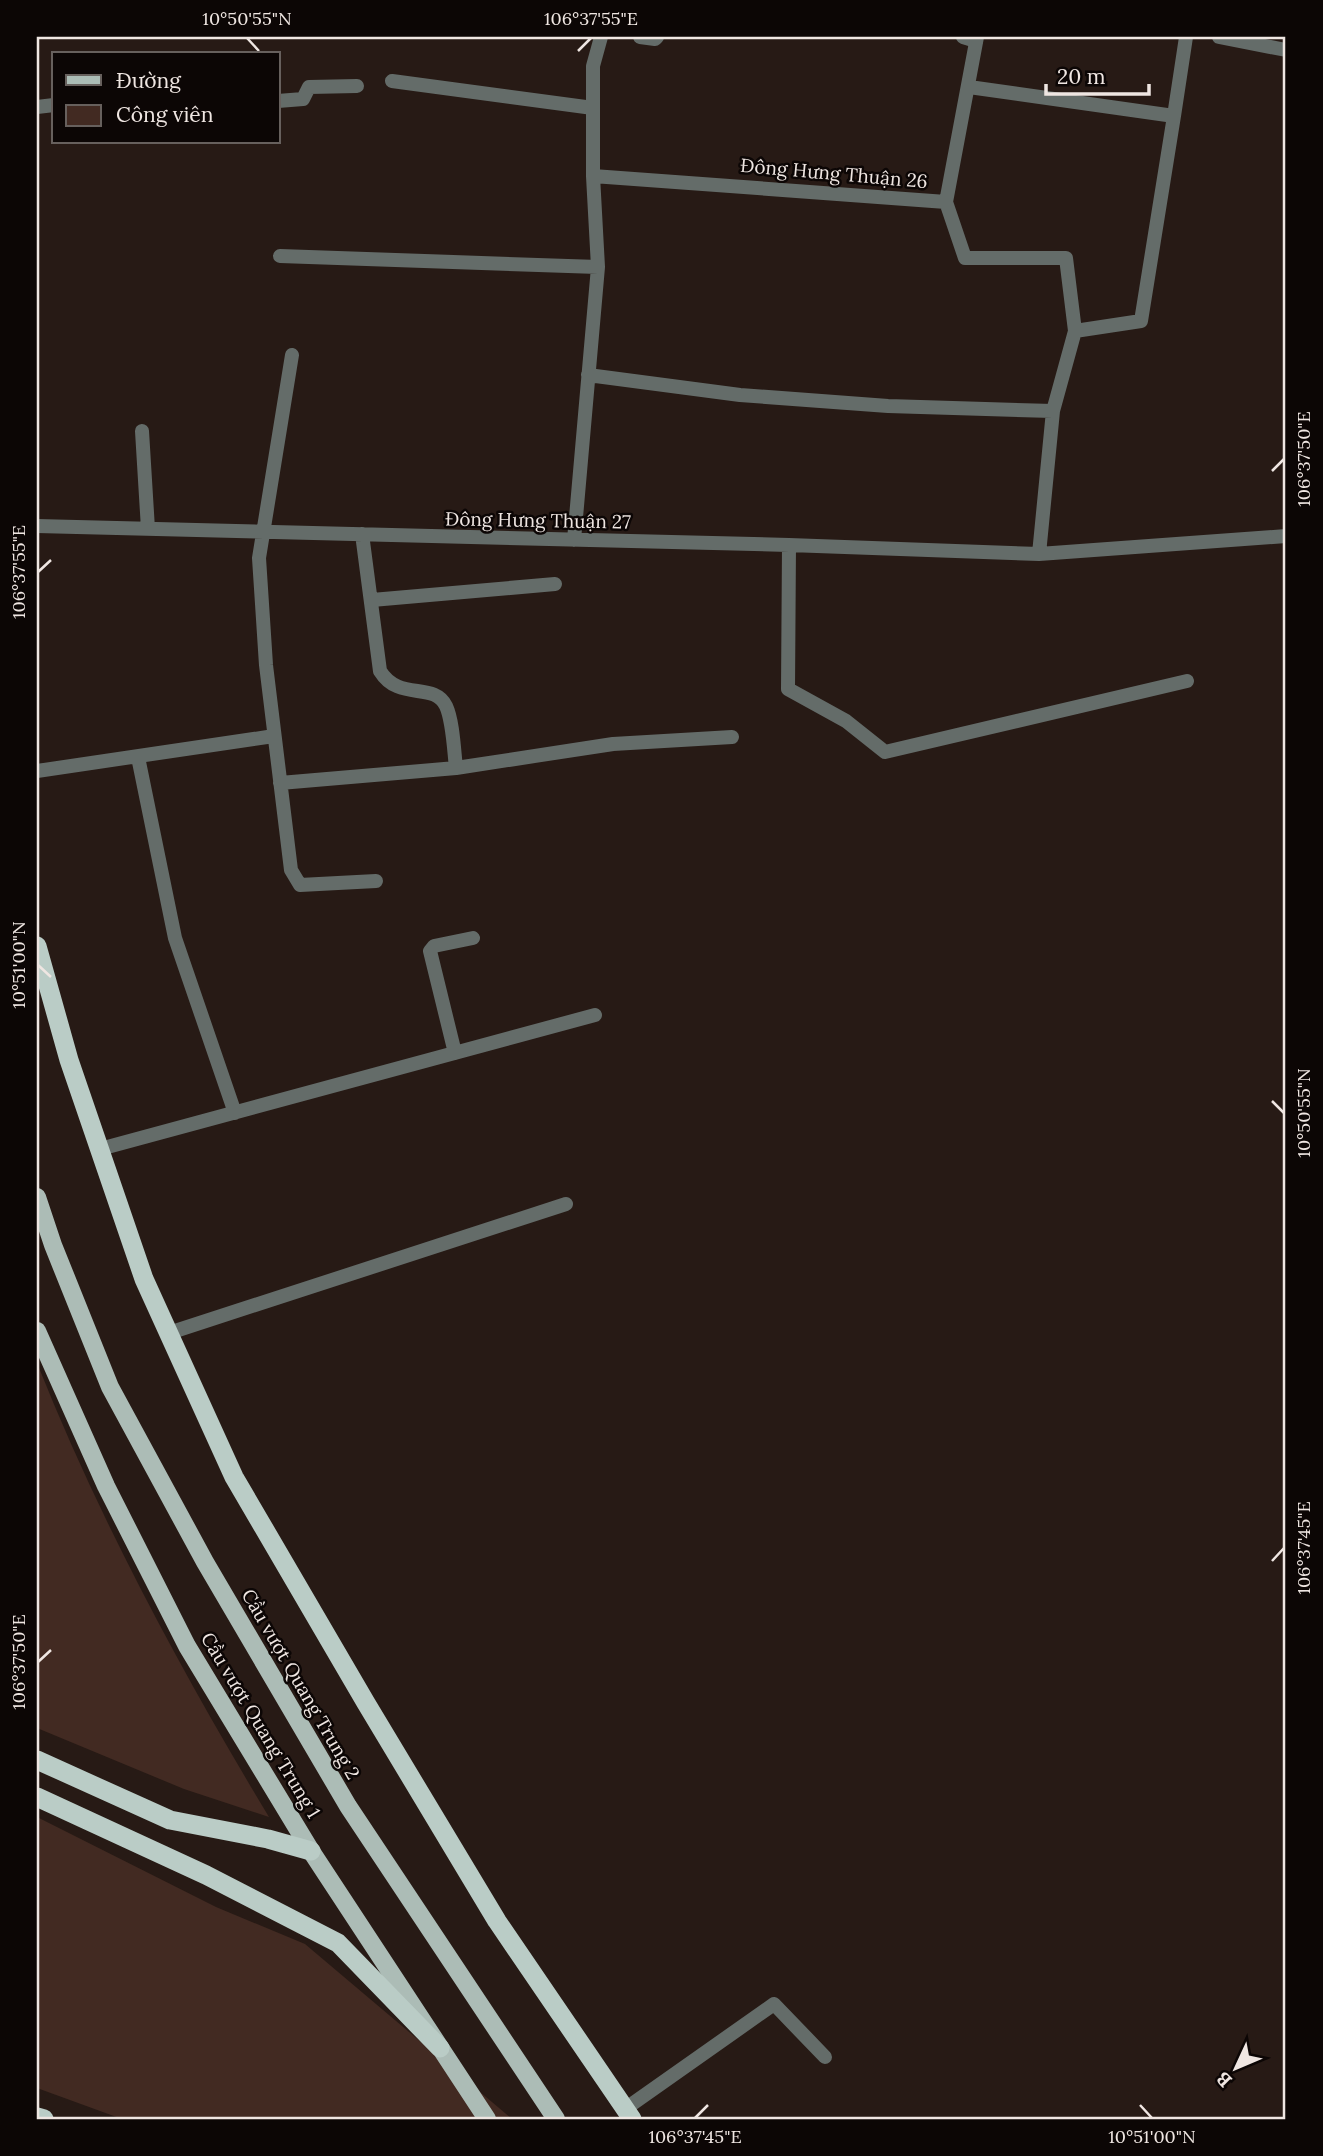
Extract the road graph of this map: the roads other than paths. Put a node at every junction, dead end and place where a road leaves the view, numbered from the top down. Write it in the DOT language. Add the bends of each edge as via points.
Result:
graph roads {
  1 [pos="601,37"];
  2 [pos="640,37"];
  3 [pos="657,37"];
  4 [pos="1186,37"];
  5 [pos="1219,37"];
  6 [pos="972,38"];
  7 [pos="1286,51"];
  8 [pos="392,81"];
  9 [pos="357,86"];
  10 [pos="969,87"];
  11 [pos="280,101"];
  12 [pos="593,107"];
  13 [pos="1174,116"];
  14 [pos="593,176"];
  15 [pos="947,202"];
  16 [pos="280,256"];
  17 [pos="598,267"];
  18 [pos="1075,331"];
  19 [pos="292,355"];
  20 [pos="588,375"];
  21 [pos="1053,411"];
  22 [pos="142,431"];
  23 [pos="37,526"];
  24 [pos="148,529"];
  25 [pos="264,532"];
  26 [pos="362,534"];
  27 [pos="1286,536"];
  28 [pos="575,540"];
  29 [pos="789,545"];
  30 [pos="1039,554"];
  31 [pos="555,584"];
  32 [pos="372,600"];
  33 [pos="1187,681"];
  34 [pos="274,736"];
  35 [pos="732,737"];
  36 [pos="138,757"];
  37 [pos="456,768"];
  38 [pos="37,771"];
  39 [pos="280,783"];
  40 [pos="376,881"];
  41 [pos="473,937"];
  42 [pos="37,946"];
  43 [pos="595,1015"];
  44 [pos="455,1053"];
  45 [pos="235,1113"];
  46 [pos="100,1149"];
  47 [pos="37,1197"];
  48 [pos="566,1204"];
  49 [pos="37,1331"];
  50 [pos="169,1333"];
  51 [pos="37,1760"];
  52 [pos="37,1797"];
  53 [pos="312,1851"];
  54 [pos="440,2048"];
  55 [pos="825,2056"];
  56 [pos="628,2114"];
  57 [pos="37,2117"];
  58 [pos="44,2119"];
  59 [pos="487,2119"];
  60 [pos="556,2119"];
  1 -- 12 [label="street" via="593,66"];
  2 -- 3 [label="street"];
  4 -- 13 [label="street"];
  5 -- 7 [label="street"];
  6 -- 10 [label="street, Đông Hưng Thuận 26"];
  8 -- 12 [label="street"];
  9 -- 11 [label="street" via="310,87 303,99"];
  10 -- 13 [label="street"];
  10 -- 15 [label="street, Đông Hưng Thuận 26"];
  12 -- 14 [label="street"];
  13 -- 18 [label="street" via="1141,321"];
  14 -- 15 [label="street, Đông Hưng Thuận 26"];
  14 -- 17 [label="street"];
  15 -- 18 [label="street" via="965,258 1066,258"];
  16 -- 17 [label="street"];
  17 -- 20 [label="street"];
  18 -- 21 [label="street"];
  19 -- 25 [label="street"];
  20 -- 21 [label="street" via="780,398"];
  20 -- 28 [label="street"];
  21 -- 30 [label="street"];
  22 -- 24 [label="street"];
  23 -- 24 [label="street, Đông Hưng Thuận 27"];
  24 -- 25 [label="street, Đông Hưng Thuận 27"];
  25 -- 26 [label="street, Đông Hưng Thuận 27"];
  25 -- 34 [label="street" via="259,558"];
  26 -- 28 [label="street, Đông Hưng Thuận 27"];
  26 -- 32 [label="street"];
  27 -- 30 [label="street, Đông Hưng Thuận 27"];
  28 -- 29 [label="street, Đông Hưng Thuận 27"];
  29 -- 30 [label="street, Đông Hưng Thuận 27"];
  29 -- 33 [label="street" via="788,690 846,722 885,752"];
  31 -- 32 [label="street"];
  32 -- 37 [label="street" via="380,671 396,687 441,699 447,708"];
  34 -- 36 [label="street"];
  34 -- 39 [label="street"];
  35 -- 37 [label="street" via="614,744"];
  36 -- 38 [label="street"];
  36 -- 45 [label="street" via="175,938"];
  37 -- 39 [label="street"];
  39 -- 40 [label="street" via="291,870 297,883"];
  41 -- 44 [label="street" via="430,951"];
  42 -- 46 [label="highway"];
  43 -- 44 [label="street"];
  44 -- 45 [label="street"];
  45 -- 46 [label="street"];
  46 -- 50 [label="highway" via="144,1279"];
  47 -- 60 [label="main road, Cầu vượt Quang Trung 2" via="110,1387 205,1562 348,1807"];
  48 -- 50 [label="street"];
  49 -- 53 [label="main road, Cầu vượt Quang Trung 1" via="106,1486 187,1646"];
  50 -- 56 [label="highway" via="234,1477 352,1679 497,1921"];
  51 -- 53 [label="highway" via="170,1820"];
  52 -- 54 [label="highway" via="206,1875 338,1943"];
  53 -- 54 [label="main road, Cầu vượt Quang Trung 1"];
  54 -- 59 [label="main road, Cầu vượt Quang Trung 1"];
  55 -- 56 [label="street" via="774,2004"];
  57 -- 58 [label="highway"];
}
